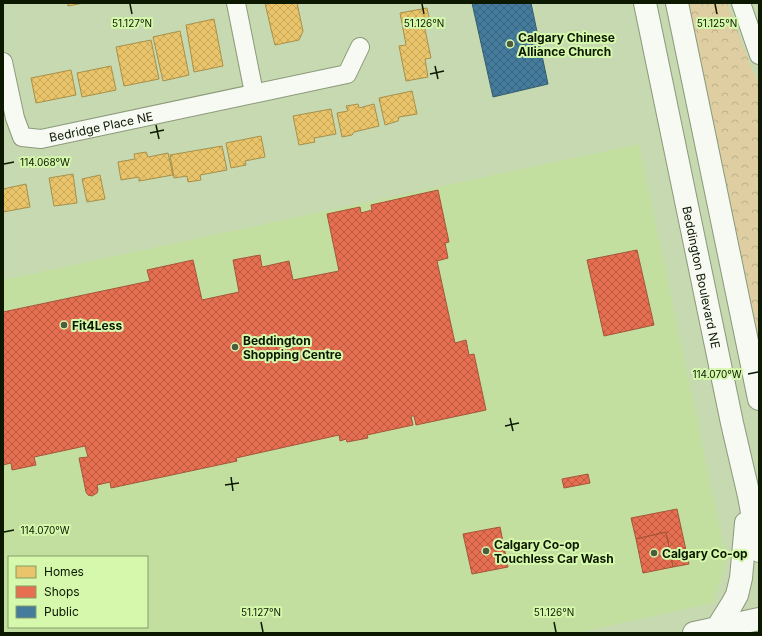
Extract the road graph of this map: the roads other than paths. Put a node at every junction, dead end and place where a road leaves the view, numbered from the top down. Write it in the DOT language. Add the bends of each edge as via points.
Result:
graph roads {
  1 [pos="236,3"];
  2 [pos="645,3"];
  3 [pos="678,3"];
  4 [pos="740,3"];
  5 [pos="360,48"];
  6 [pos="759,55"];
  7 [pos="3,62"];
  8 [pos="254,93"];
  9 [pos="759,399"];
  10 [pos="749,496"];
  11 [pos="759,551"];
  12 [pos="759,619"];
  13 [pos="717,628"];
  14 [pos="694,633"];
  1 -- 8 [label="street"];
  2 -- 10 [label="main road, Beddington Boulevard NE"];
  3 -- 9 [label="main road"];
  4 -- 6 [label="street"];
  5 -- 8 [label="street, Bedridge Place NE" via="347,74"];
  7 -- 8 [label="street, Bedridge Place NE" via="15,118 22,136 41,139"];
  10 -- 11 [label="main road, Beddington Boulevard NE"];
  10 -- 13 [label="main road" via="737,595"];
  12 -- 13 [label="main road"];
  13 -- 14 [label="main road"];
}
